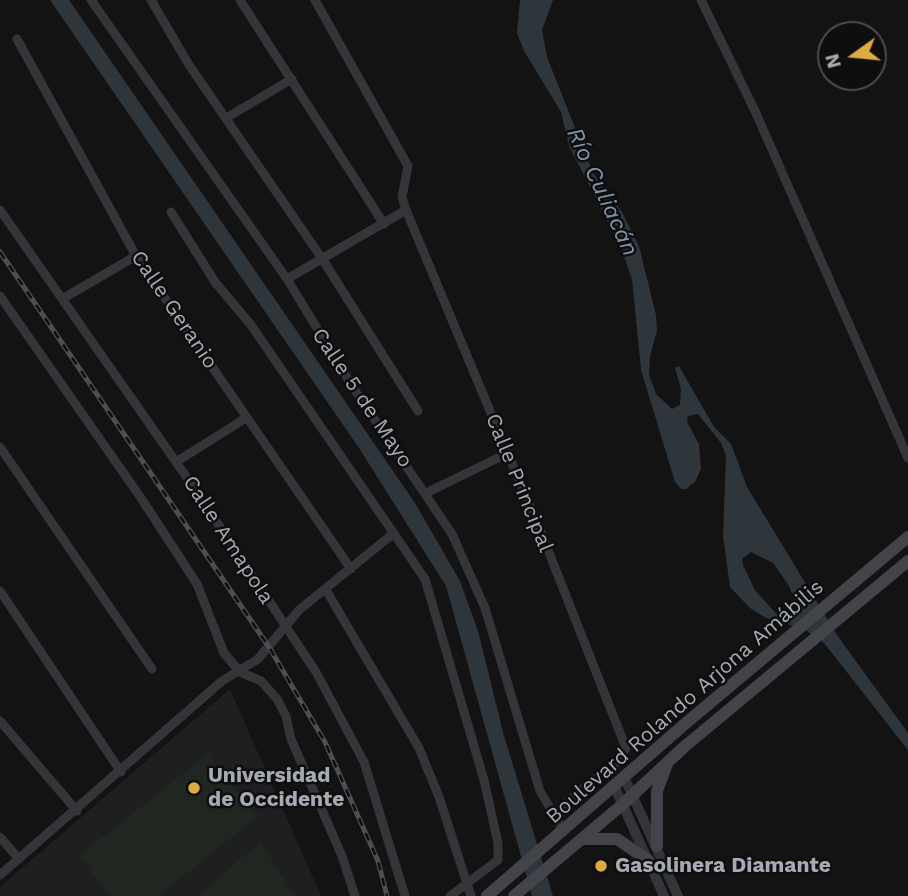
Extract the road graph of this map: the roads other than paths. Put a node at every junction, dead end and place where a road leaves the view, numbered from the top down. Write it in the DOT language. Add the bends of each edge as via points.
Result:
graph roads {
  1 [pos="90,0"];
  2 [pos="150,0"];
  3 [pos="240,0"];
  4 [pos="315,0"];
  5 [pos="701,0"];
  6 [pos="17,39"];
  7 [pos="292,79"];
  8 [pos="226,118"];
  9 [pos="0,210"];
  10 [pos="406,210"];
  11 [pos="170,212"];
  12 [pos="384,224"];
  13 [pos="135,256"];
  14 [pos="323,260"];
  15 [pos="287,279"];
  16 [pos="0,296"];
  17 [pos="62,299"];
  18 [pos="418,411"];
  19 [pos="246,418"];
  20 [pos="0,447"];
  21 [pos="506,454"];
  22 [pos="908,458"];
  23 [pos="176,461"];
  24 [pos="426,493"];
  25 [pos="394,533"];
  26 [pos="908,537"];
  27 [pos="908,561"];
  28 [pos="351,569"];
  29 [pos="326,590"];
  30 [pos="0,592"];
  31 [pos="284,625"];
  32 [pos="152,669"];
  33 [pos="240,672"];
  34 [pos="0,721"];
  35 [pos="668,761"];
  36 [pos="121,772"];
  37 [pos="620,783"];
  38 [pos="628,800"];
  39 [pos="77,811"];
  40 [pos="553,817"];
  41 [pos="564,830"];
  42 [pos="0,837"];
  43 [pos="582,838"];
  44 [pos="657,846"];
  45 [pos="19,859"];
  46 [pos="666,865"];
  47 [pos="651,866"];
  48 [pos="0,875"];
  49 [pos="466,882"];
  50 [pos="516,895"];
  51 [pos="355,896"];
  52 [pos="405,896"];
  53 [pos="450,896"];
  54 [pos="471,896"];
  55 [pos="487,896"];
  56 [pos="664,896"];
  57 [pos="678,896"];
  1 -- 15 [label="street, Calle 5 de Mayo"];
  2 -- 8 [label="street"];
  3 -- 7 [label="street"];
  4 -- 10 [label="street" via="408,166 402,197"];
  5 -- 22 [label="street"];
  6 -- 13 [label="street, Calle Geranio"];
  7 -- 8 [label="street"];
  7 -- 12 [label="street"];
  8 -- 14 [label="street"];
  9 -- 17 [label="street, Calle Amapola"];
  10 -- 12 [label="street"];
  10 -- 21 [label="street, Calle Principal"];
  11 -- 25 [label="street"];
  12 -- 14 [label="street"];
  13 -- 17 [label="street"];
  13 -- 19 [label="street, Calle Geranio"];
  14 -- 15 [label="street"];
  14 -- 18 [label="street"];
  15 -- 24 [label="street, Calle 5 de Mayo" via="354,389"];
  16 -- 33 [label="street" via="197,584 224,653"];
  17 -- 23 [label="street, Calle Amapola"];
  19 -- 23 [label="street"];
  19 -- 28 [label="street, Calle Geranio"];
  20 -- 32 [label="street"];
  21 -- 24 [label="street"];
  21 -- 40 [label="street, Calle Principal" via="626,748 624,756"];
  23 -- 31 [label="street, Calle Amapola"];
  24 -- 40 [label="street, Calle 5 de Mayo" via="472,571 540,791"];
  25 -- 28 [label="street"];
  25 -- 49 [label="street" via="429,591 493,815 498,860"];
  26 -- 37 [label="main road, Boulevard Rolando Arjona Amábilis"];
  27 -- 35 [label="main road, Boulevard Rolando Arjona Amábilis"];
  28 -- 29 [label="street"];
  29 -- 31 [label="street"];
  29 -- 49 [label="street" via="419,748"];
  30 -- 36 [label="street"];
  31 -- 33 [label="street" via="258,660"];
  31 -- 52 [label="street, Calle Amapola" via="356,742"];
  33 -- 36 [label="street" via="222,681"];
  33 -- 51 [label="street" via="261,681 286,716 291,739"];
  34 -- 39 [label="street"];
  35 -- 38 [label="main road, Boulevard Rolando Arjona Amábilis"];
  35 -- 44 [label="main road" via="656,800"];
  36 -- 39 [label="street"];
  37 -- 38 [label="street"];
  37 -- 41 [label="main road, Boulevard Rolando Arjona Amábilis"];
  38 -- 43 [label="main road, Boulevard Rolando Arjona Amábilis"];
  38 -- 44 [label="street"];
  38 -- 47 [label="street"];
  39 -- 45 [label="street"];
  40 -- 41 [label="street, Calle 5 de Mayo"];
  41 -- 55 [label="main road, Boulevard Rolando Arjona Amábilis"];
  42 -- 45 [label="street"];
  43 -- 47 [label="main road" via="617,839"];
  43 -- 50 [label="main road, Boulevard Rolando Arjona Amábilis"];
  44 -- 46 [label="street"];
  45 -- 48 [label="street"];
  46 -- 47 [label="street"];
  46 -- 57 [label="street"];
  47 -- 56 [label="street"];
  49 -- 53 [label="street"];
  49 -- 54 [label="street"];
}
